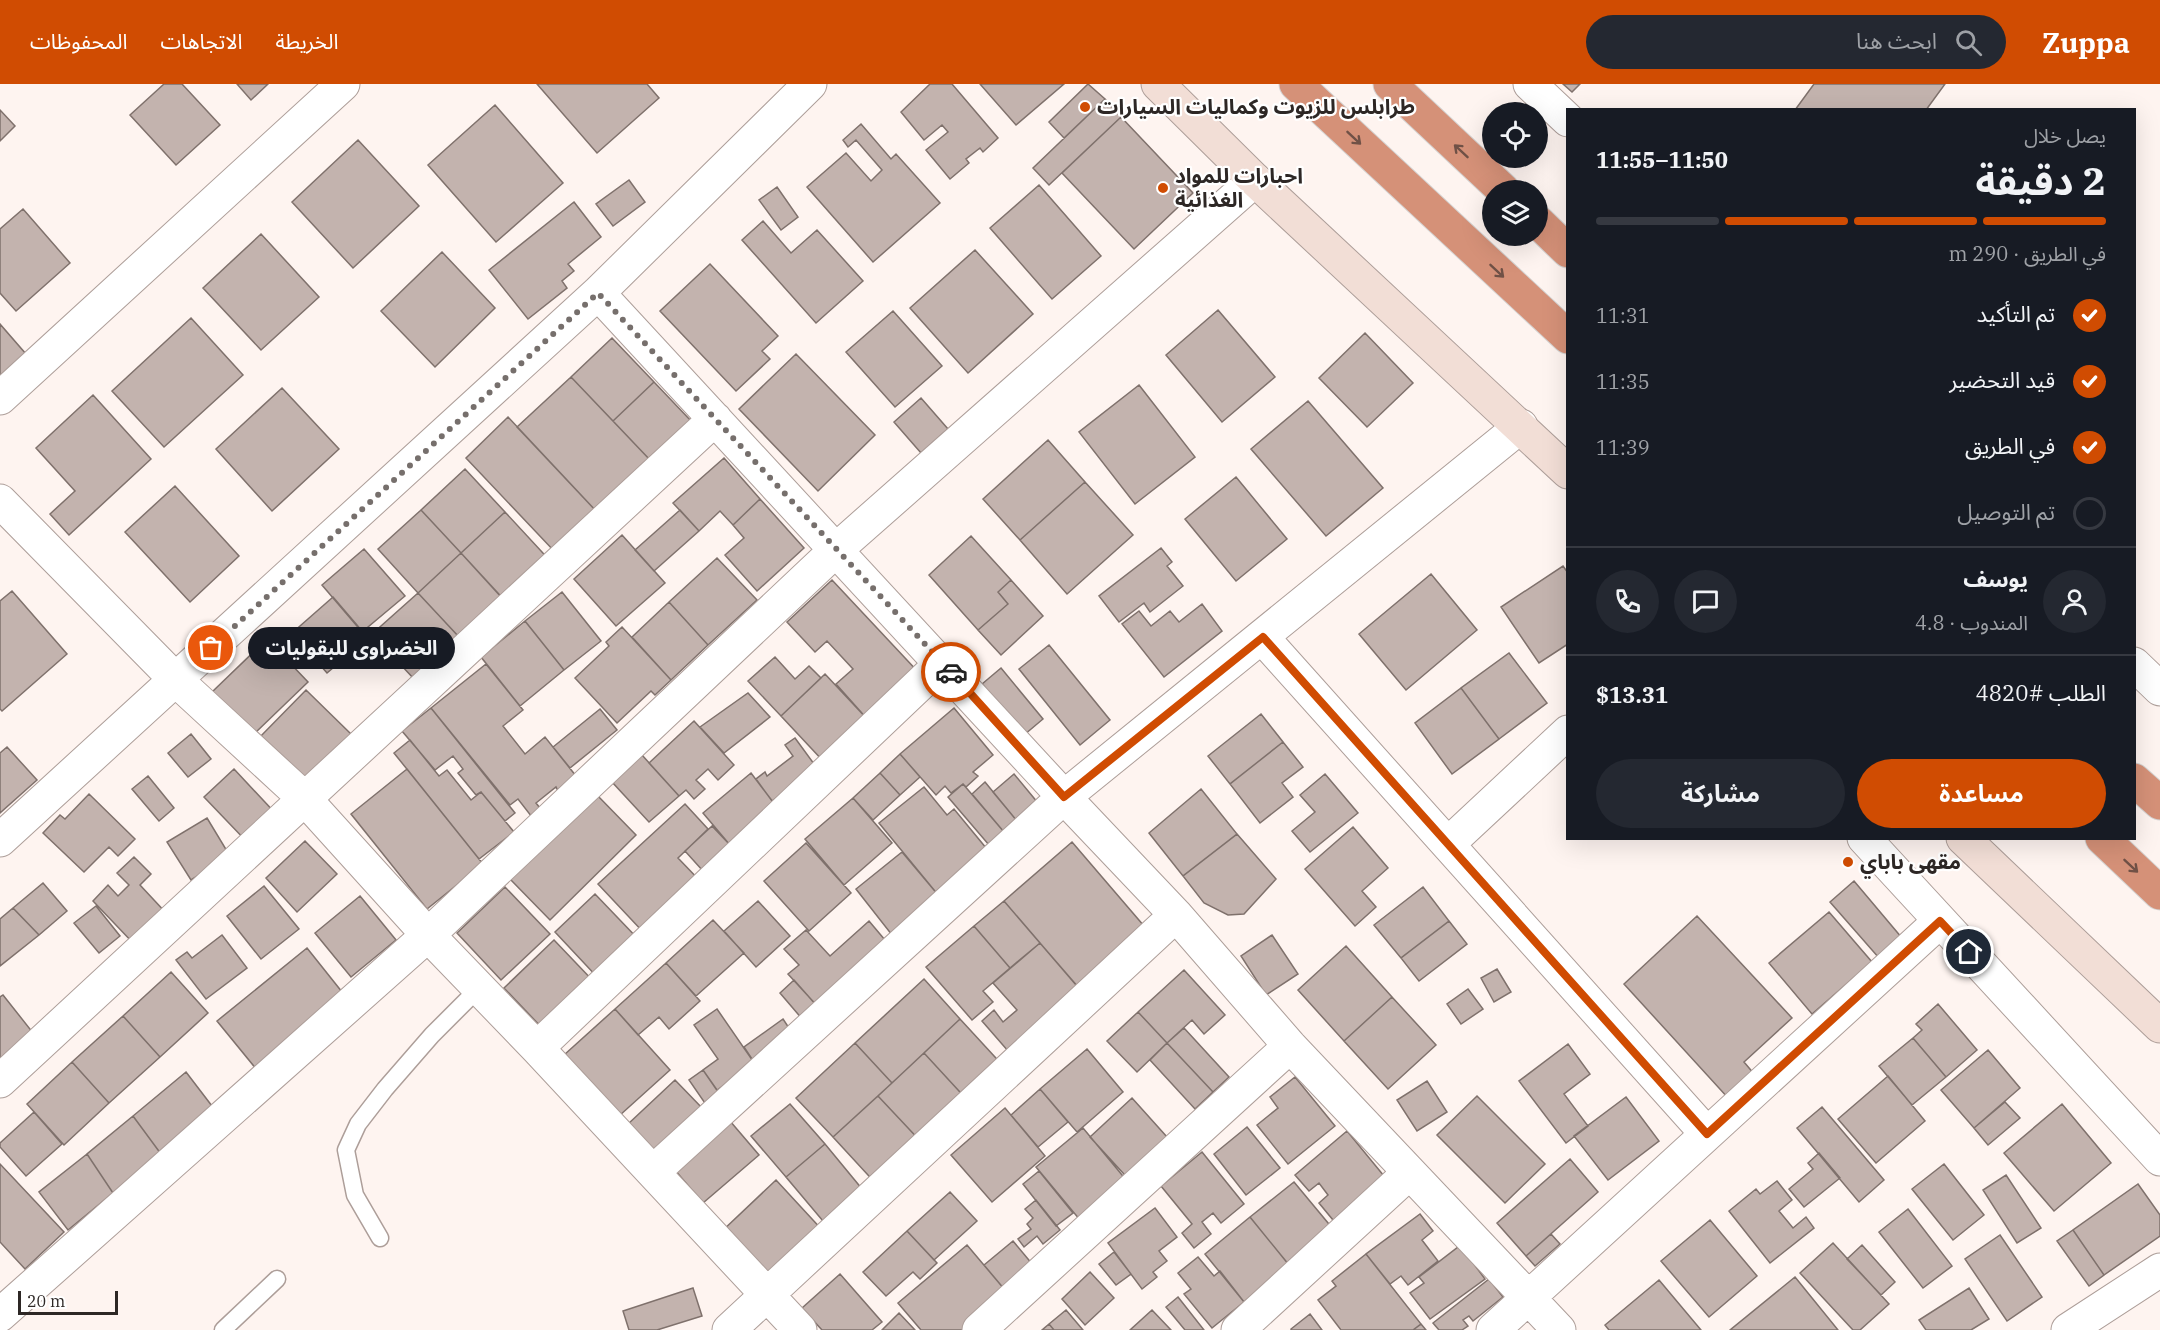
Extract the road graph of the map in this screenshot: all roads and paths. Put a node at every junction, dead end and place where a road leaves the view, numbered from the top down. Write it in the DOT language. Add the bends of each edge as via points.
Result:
graph roads {
  1 [pos="343,84"];
  2 [pos="810,84"];
  3 [pos="1158,84"];
  4 [pos="1296,84"];
  5 [pos="1390,84"];
  6 [pos="1530,84"];
  7 [pos="1566,118"];
  8 [pos="1255,180"];
  9 [pos="1492,180"];
  10 [pos="1548,231"];
  11 [pos="1566,248"];
  12 [pos="598,293"];
  13 [pos="1566,335"];
  14 [pos="0,399"];
  15 [pos="716,419"];
  16 [pos="1521,426"];
  17 [pos="1566,470"];
  18 [pos="0,501"];
  19 [pos="837,549"];
  20 [pos="1263,637"];
  21 [pos="942,663"];
  22 [pos="2136,666"];
  23 [pos="176,680"];
  24 [pos="2160,689"];
  25 [pos="1566,734"];
  26 [pos="2136,782"];
  27 [pos="1064,797"];
  28 [pos="304,798"];
  29 [pos="2160,803"];
  30 [pos="0,840"];
  31 [pos="1866,840"];
  32 [pos="1965,840"];
  33 [pos="2104,840"];
  34 [pos="1448,844"];
  35 [pos="2160,893"];
  36 [pos="1176,915"];
  37 [pos="1940,921"];
  38 [pos="428,935"];
  39 [pos="479,988"];
  40 [pos="2160,1026"];
  41 [pos="1290,1046"];
  42 [pos="537,1048"];
  43 [pos="0,1081"];
  44 [pos="1707,1134"];
  45 [pos="2160,1159"];
  46 [pos="653,1172"];
  47 [pos="1409,1173"];
  48 [pos="380,1238"];
  49 [pos="2160,1270"];
  50 [pos="277,1279"];
  51 [pos="767,1294"];
  52 [pos="1528,1298"];
  53 [pos="5,1317"];
  54 [pos="223,1330"];
  55 [pos="729,1330"];
  56 [pos="800,1330"];
  57 [pos="979,1330"];
  58 [pos="1238,1330"];
  59 [pos="1493,1330"];
  60 [pos="1559,1330"];
  61 [pos="2068,1330"];
  1 -- 14 [label="street"];
  2 -- 12 [label="street"];
  3 -- 8 [label="street"];
  4 -- 13 [label="highway, one-way"];
  9 -- 5 [label="highway, one-way"];
  6 -- 7 [label="street"];
  8 -- 16 [label="street"];
  8 -- 19 [label="street"];
  10 -- 11 [label="highway"];
  12 -- 15 [label="street"];
  12 -- 23 [label="street"];
  15 -- 19 [label="street"];
  15 -- 28 [label="street"];
  16 -- 17 [label="street"];
  16 -- 20 [label="street"];
  18 -- 23 [label="street"];
  19 -- 21 [label="street"];
  19 -- 38 [label="street"];
  20 -- 27 [label="street"];
  20 -- 34 [label="street"];
  21 -- 27 [label="street"];
  21 -- 42 [label="street"];
  22 -- 24 [label="street"];
  23 -- 28 [label="street"];
  23 -- 30 [label="street"];
  25 -- 34 [label="street"];
  26 -- 29 [label="highway"];
  27 -- 36 [label="street"];
  27 -- 46 [label="street"];
  28 -- 38 [label="street"];
  28 -- 43 [label="street"];
  31 -- 37 [label="street"];
  32 -- 40 [label="street"];
  33 -- 35 [label="highway, one-way"];
  34 -- 44 [label="street"];
  36 -- 41 [label="street"];
  36 -- 51 [label="street"];
  37 -- 44 [label="street"];
  37 -- 45 [label="street"];
  38 -- 39 [label="street"];
  38 -- 53 [label="street"];
  39 -- 42 [label="street"];
  39 -- 48 [label="lane" via="385,1089 358,1124 346,1150 355,1195"];
  41 -- 47 [label="street"];
  41 -- 57 [label="street"];
  42 -- 46 [label="street"];
  44 -- 52 [label="street"];
  46 -- 51 [label="street"];
  47 -- 52 [label="street"];
  47 -- 58 [label="street"];
  49 -- 61 [label="street"];
  50 -- 54 [label="lane"];
  51 -- 55 [label="street"];
  51 -- 56 [label="street"];
  52 -- 59 [label="street"];
  52 -- 60 [label="street"];
}
